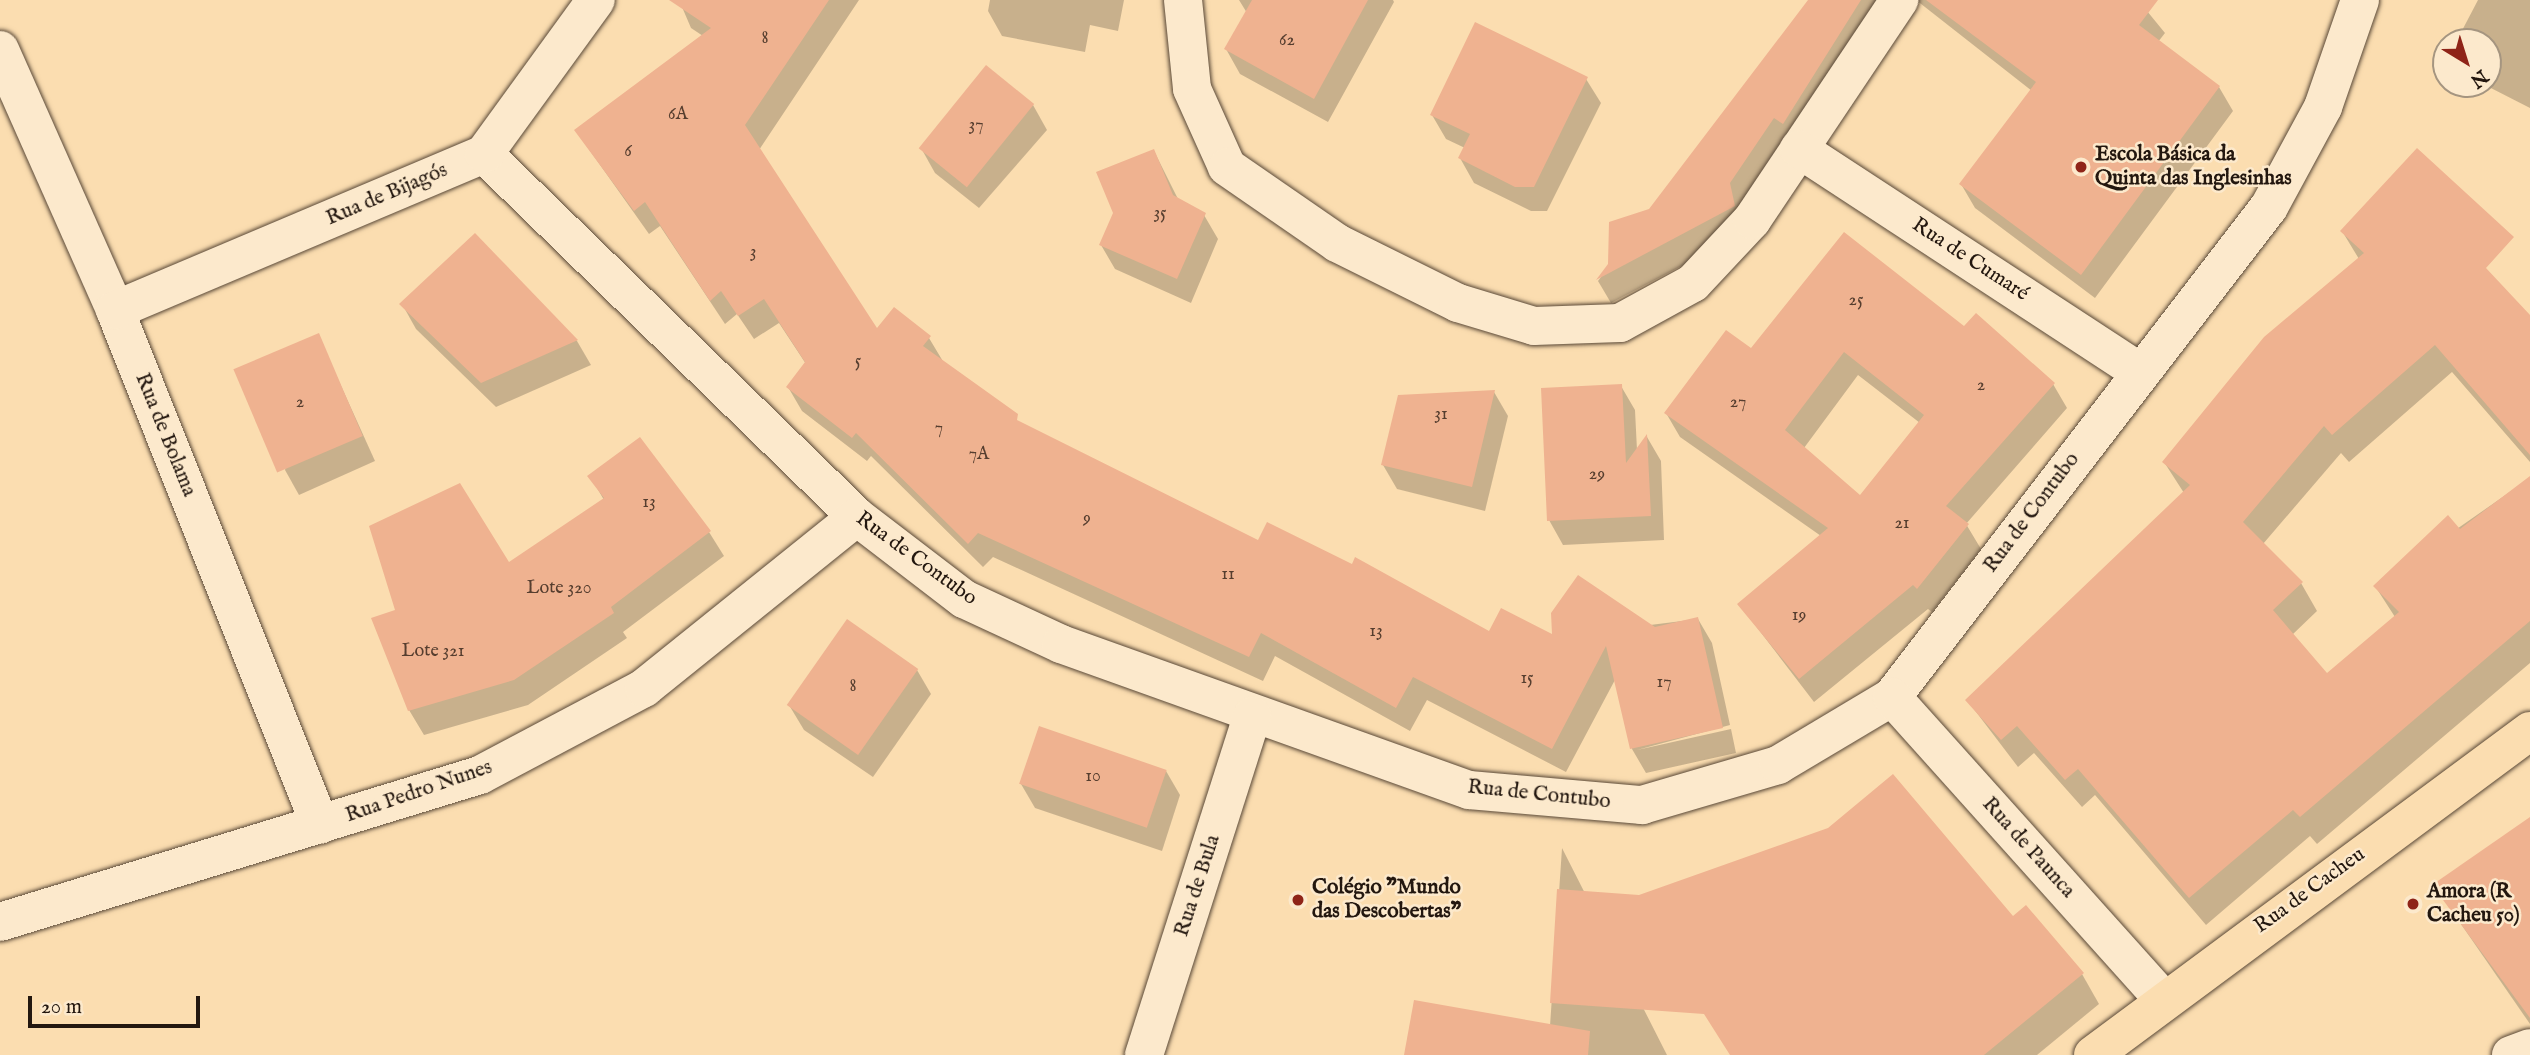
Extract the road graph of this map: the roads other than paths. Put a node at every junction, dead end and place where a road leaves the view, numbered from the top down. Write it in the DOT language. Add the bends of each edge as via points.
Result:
graph roads {
  1 [pos="596,0"];
  2 [pos="1183,0"];
  3 [pos="1899,0"];
  4 [pos="2360,0"];
  5 [pos="0,50"];
  6 [pos="1800,149"];
  7 [pos="484,153"];
  8 [pos="115,310"];
  9 [pos="2140,372"];
  10 [pos="857,517"];
  11 [pos="1892,696"];
  12 [pos="1252,716"];
  13 [pos="2530,731"];
  14 [pos="320,825"];
  15 [pos="0,922"];
  16 [pos="2162,999"];
  17 [pos="2530,1048"];
  18 [pos="1144,1055"];
  19 [pos="2093,1055"];
  20 [pos="2511,1055"];
  1 -- 7 [label="street"];
  2 -- 6 [label="street" via="1192,89 1227,167 1337,243 1458,303 1534,326 1620,323 1693,283 1752,220"];
  3 -- 6 [label="street"];
  4 -- 9 [label="street, Rua de Contubo" via="2323,107 2269,207"];
  5 -- 8 [label="street, Rua de Bolama"];
  6 -- 9 [label="street, Rua de Cumaré"];
  7 -- 8 [label="street, Rua de Bijagós"];
  7 -- 10 [label="street, Rua de Contubo"];
  8 -- 14 [label="street, Rua de Bolama"];
  9 -- 11 [label="street, Rua de Contubo"];
  10 -- 12 [label="street, Rua de Contubo" via="964,599 1061,644"];
  10 -- 14 [label="street, Rua Pedro Nunes" via="644,688 480,775"];
  11 -- 12 [label="street, Rua de Contubo" via="1778,765 1642,805 1469,790"];
  11 -- 16 [label="street, Rua de Paunca"];
  12 -- 18 [label="street, Rua de Bula"];
  13 -- 16 [label="main road, Rua de Cacheu"];
  14 -- 15 [label="street, Rua Pedro Nunes"];
  16 -- 19 [label="main road, Rua de Cacheu"];
  17 -- 20 [label="street"];
}
